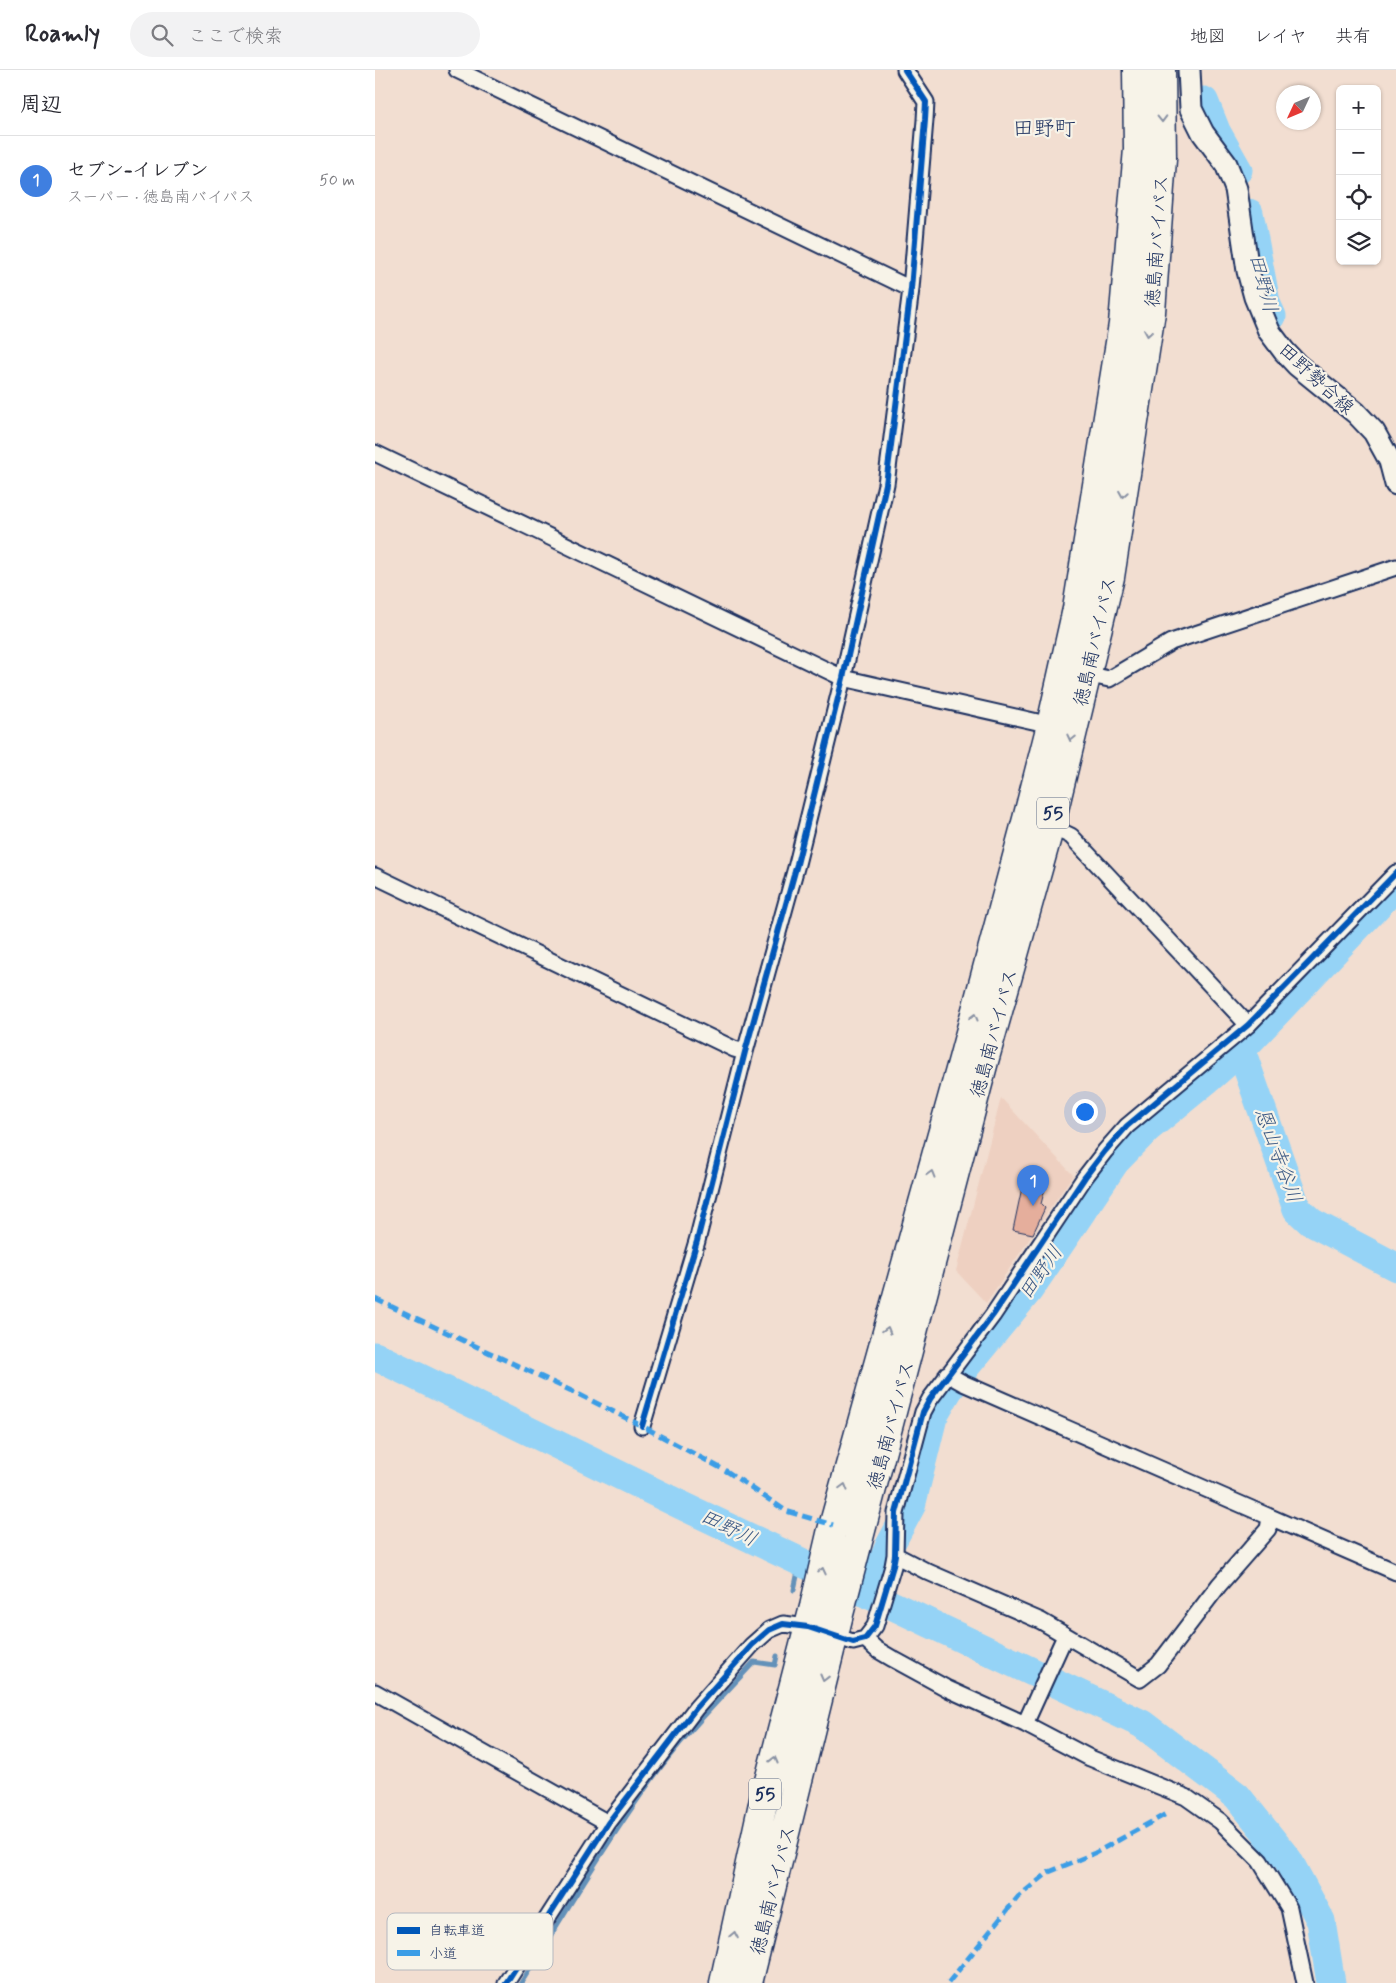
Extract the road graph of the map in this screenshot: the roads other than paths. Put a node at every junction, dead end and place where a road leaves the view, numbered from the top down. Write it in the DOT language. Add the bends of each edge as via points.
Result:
graph roads {
  1 [pos="457,70"];
  2 [pos="905,70"];
  3 [pos="1137,70"];
  4 [pos="1161,70"];
  5 [pos="1189,70"];
  6 [pos="911,289"];
  7 [pos="375,453"];
  8 [pos="1396,484"];
  9 [pos="1396,567"];
  10 [pos="1086,674"];
  11 [pos="843,678"];
  12 [pos="1051,725"];
  13 [pos="1050,826"];
  14 [pos="1396,873"];
  15 [pos="375,876"];
  16 [pos="1248,1025"];
  17 [pos="745,1052"];
  18 [pos="954,1378"];
  19 [pos="642,1426"];
  20 [pos="1271,1518"];
  21 [pos="894,1560"];
  22 [pos="1396,1572"];
  23 [pos="824,1621"];
  24 [pos="865,1639"];
  25 [pos="1063,1642"];
  26 [pos="375,1692"];
  27 [pos="1027,1718"];
  28 [pos="608,1823"];
  29 [pos="551,1913"];
  30 [pos="514,1970"];
  31 [pos="506,1983"];
  32 [pos="724,1983"];
  33 [pos="748,1983"];
  34 [pos="1305,1983"];
  1 -- 6 [label="street"];
  2 -- 6 [label="street" via="926,102"];
  3 -- 12 [label="highway, 徳島南バイパス / 55" via="1138,149 1123,324 1077,609"];
  4 -- 10 [label="highway, 徳島南バイパス / 55, one-way" via="1162,158 1151,312 1110,576"];
  5 -- 8 [label="main road, 田野勢合線" via="1191,109 1203,133 1226,164 1236,190 1247,271 1269,331 1297,365 1356,413 1374,432 1390,461"];
  6 -- 11 [label="street" via="886,484"];
  7 -- 11 [label="street"];
  9 -- 10 [label="street" via="1171,642 1109,678"];
  10 -- 13 [label="highway, 徳島南バイパス / 55, one-way"];
  11 -- 12 [label="street"];
  11 -- 17 [label="street" via="797,864"];
  23 -- 12 [label="highway, 徳島南バイパス / 55, one-way" via="831,1534 963,1059"];
  13 -- 16 [label="street" via="1071,836"];
  13 -- 23 [label="highway, 徳島南バイパス / 55" via="859,1542"];
  14 -- 16 [label="street"];
  15 -- 17 [label="street"];
  16 -- 18 [label="street" via="1127,1126 1105,1151"];
  17 -- 19 [label="street" via="697,1241"];
  18 -- 20 [label="street"];
  18 -- 21 [label="street" via="929,1399 923,1412 896,1513"];
  20 -- 22 [label="street"];
  20 -- 25 [label="street" via="1268,1529 1219,1585 1157,1665 1140,1679"];
  21 -- 24 [label="street" via="875,1626"];
  21 -- 25 [label="street" via="1041,1622"];
  23 -- 24 [label="street" via="853,1642"];
  23 -- 28 [label="street" via="783,1624 769,1630 752,1645 696,1708"];
  32 -- 23 [label="highway, 徳島南バイパス / 55, one-way" via="762,1808"];
  23 -- 33 [label="highway, 徳島南バイパス / 55, one-way"];
  24 -- 27 [label="street" via="876,1649 948,1689"];
  25 -- 27 [label="street"];
  26 -- 28 [label="street"];
  27 -- 34 [label="street" via="1090,1758 1186,1797 1221,1821 1260,1861 1289,1908"];
  28 -- 29 [label="street"];
  30 -- 31 [label="street"];
}
